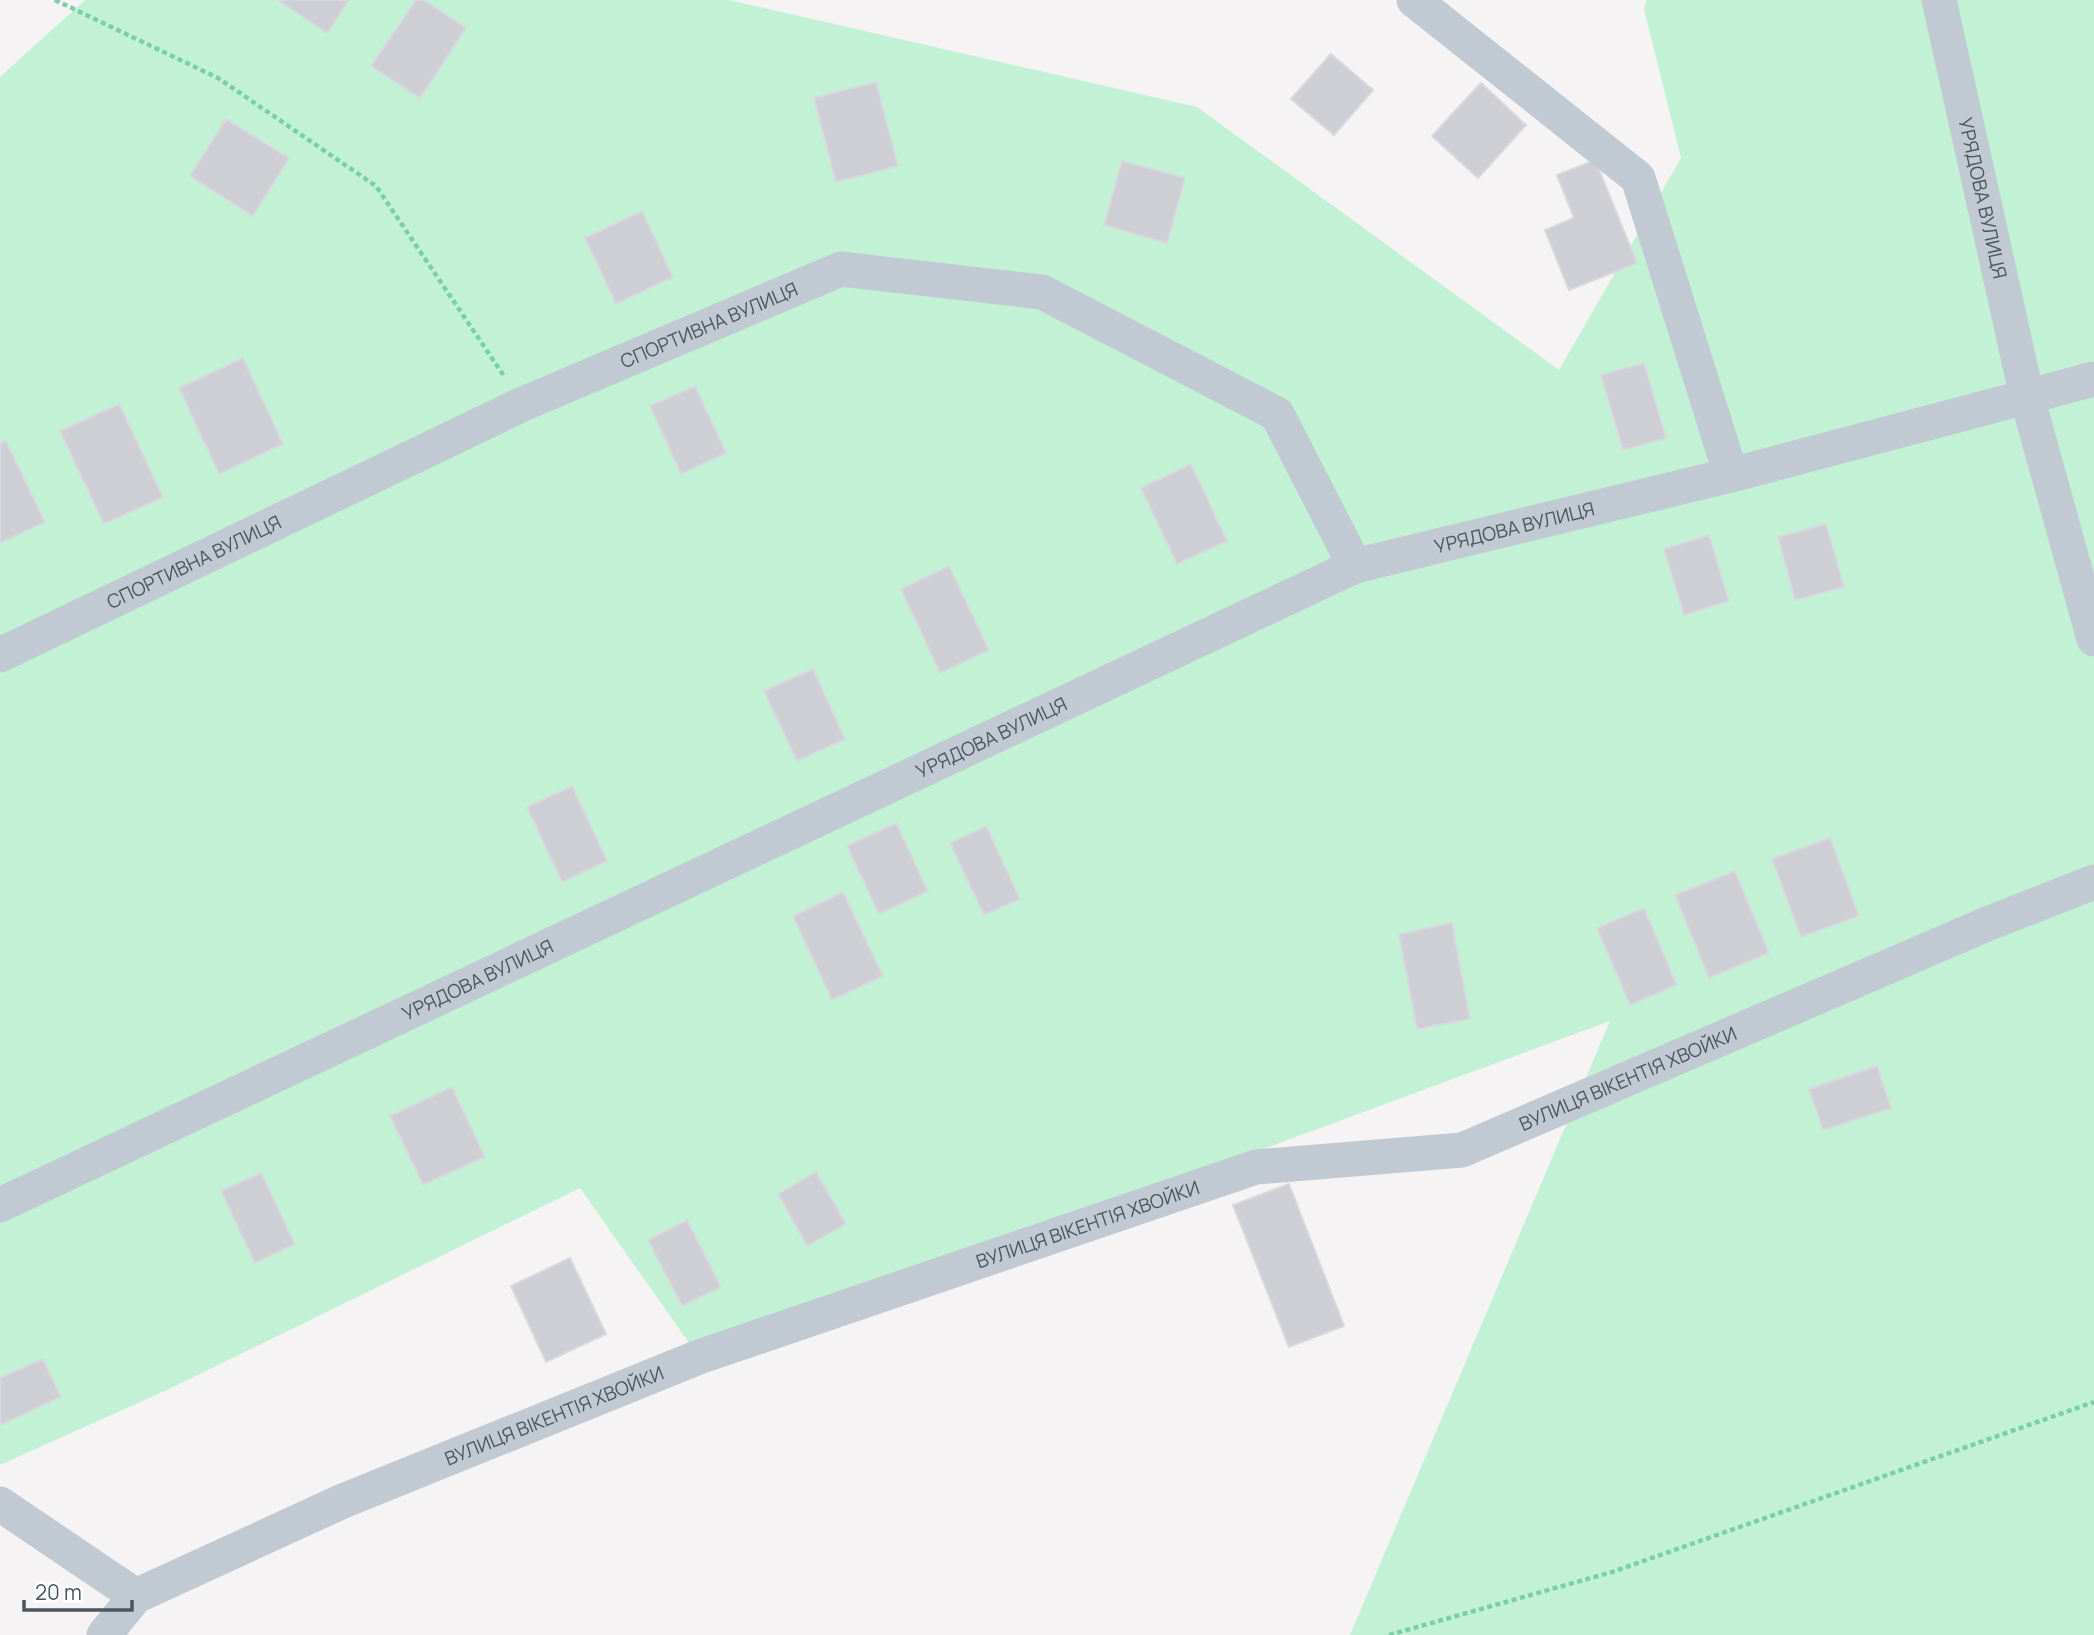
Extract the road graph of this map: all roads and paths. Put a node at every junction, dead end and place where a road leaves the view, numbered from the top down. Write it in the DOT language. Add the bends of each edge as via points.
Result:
graph roads {
  1 [pos="55,0"];
  2 [pos="1414,0"];
  3 [pos="1939,0"];
  4 [pos="2094,379"];
  5 [pos="2027,397"];
  6 [pos="523,404"];
  7 [pos="1731,475"];
  8 [pos="1355,566"];
  9 [pos="2094,639"];
  10 [pos="0,655"];
  11 [pos="2094,882"];
  12 [pos="0,1205"];
  13 [pos="2094,1402"];
  14 [pos="0,1504"];
  15 [pos="136,1596"];
  16 [pos="104,1635"];
  17 [pos="1390,1635"];
  1 -- 6 [label="path" via="218,78 376,186"];
  2 -- 7 [label="street" via="1638,178"];
  3 -- 5 [label="street, УРЯДОВА ВУЛИЦЯ"];
  4 -- 5 [label="street, УРЯДОВА ВУЛИЦЯ"];
  5 -- 7 [label="street, УРЯДОВА ВУЛИЦЯ"];
  5 -- 9 [label="street"];
  6 -- 8 [label="street, СПОРТИВНА ВУЛИЦЯ" via="841,269 1042,292 1277,414"];
  6 -- 10 [label="street, СПОРТИВНА ВУЛИЦЯ"];
  7 -- 8 [label="street, УРЯДОВА ВУЛИЦЯ"];
  8 -- 12 [label="street, УРЯДОВА ВУЛИЦЯ"];
  11 -- 15 [label="street, ВУЛИЦЯ ВІКЕНТІЯ ХВОЙКИ" via="1462,1150 1256,1167 699,1357 343,1501"];
  13 -- 17 [label="path" via="1612,1572"];
  14 -- 15 [label="street"];
  15 -- 16 [label="street, ВУЛИЦЯ ВІКЕНТІЯ ХВОЙКИ"];
}
